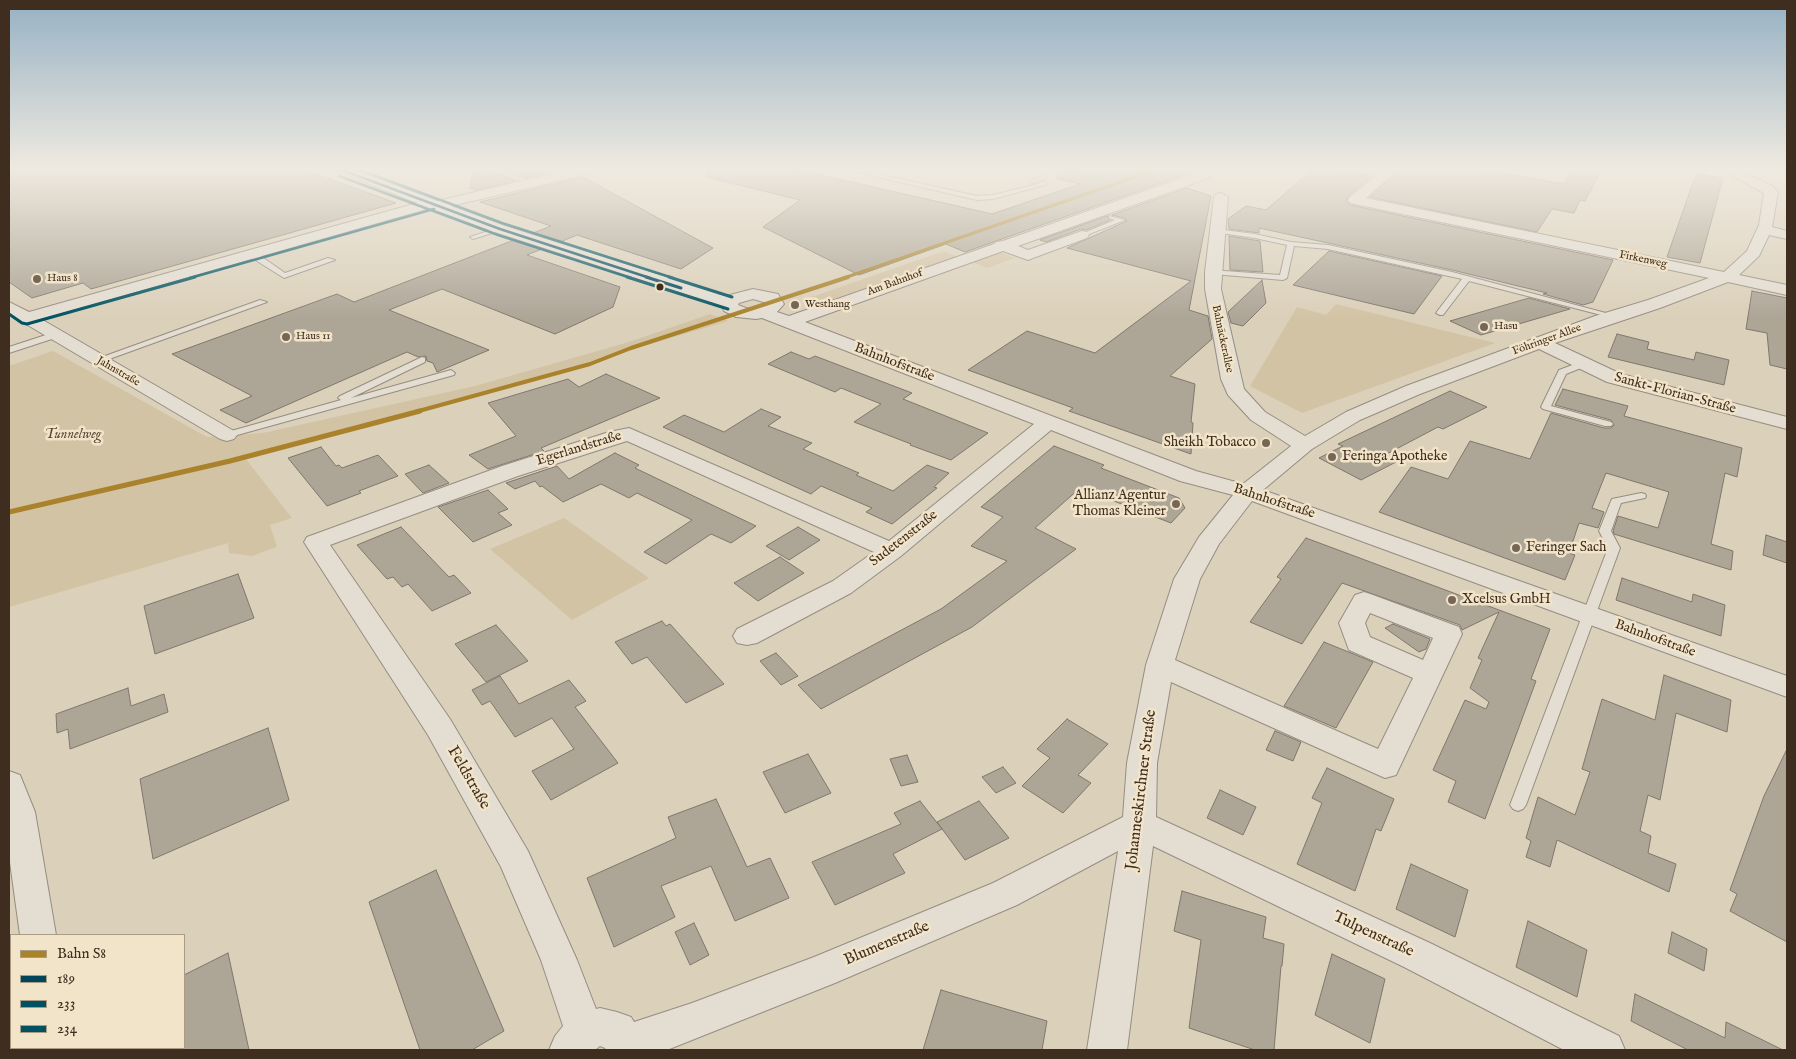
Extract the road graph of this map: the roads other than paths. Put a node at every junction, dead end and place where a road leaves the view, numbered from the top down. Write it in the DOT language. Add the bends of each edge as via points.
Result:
graph roads {
  1 [pos="379,219"];
  2 [pos="477,219"];
  3 [pos="1075,219"];
  4 [pos="1120,219"];
  5 [pos="1218,219"];
  6 [pos="1451,219"];
  7 [pos="1766,219"];
  8 [pos="1056,226"];
  9 [pos="500,228"];
  10 [pos="1764,230"];
  11 [pos="1216,231"];
  12 [pos="1082,235"];
  13 [pos="1787,235"];
  14 [pos="473,237"];
  15 [pos="1291,244"];
  16 [pos="1001,245"];
  17 [pos="252,254"];
  18 [pos="331,260"];
  19 [pos="1213,272"];
  20 [pos="1727,277"];
  21 [pos="1467,278"];
  22 [pos="1787,290"];
  23 [pos="263,302"];
  24 [pos="9,307"];
  25 [pos="1440,313"];
  26 [pos="1613,316"];
  27 [pos="25,318"];
  28 [pos="788,322"];
  29 [pos="55,335"];
  30 [pos="1540,342"];
  31 [pos="9,350"];
  32 [pos="98,360"];
  33 [pos="422,360"];
  34 [pos="1583,364"];
  35 [pos="451,374"];
  36 [pos="314,412"];
  37 [pos="1048,422"];
  38 [pos="1787,423"];
  39 [pos="1608,424"];
  40 [pos="227,435"];
  41 [pos="1305,445"];
  42 [pos="1247,492"];
  43 [pos="1641,496"];
  44 [pos="316,542"];
  45 [pos="892,551"];
  46 [pos="1589,616"];
  47 [pos="747,636"];
  48 [pos="1160,665"];
  49 [pos="1430,674"];
  50 [pos="1787,688"];
  51 [pos="9,784"];
  52 [pos="1518,805"];
  53 [pos="1139,824"];
  54 [pos="38,934"];
  55 [pos="577,1041"];
  56 [pos="626,1048"];
  57 [pos="1107,1050"];
  58 [pos="1605,1050"];
  1 -- 17 [label="street"];
  2 -- 9 [label="street"];
  3 -- 8 [label="street, Am Bahnhof"];
  4 -- 12 [label="lane"];
  5 -- 11 [label="street, Bahnäckerallee"];
  6 -- 20 [label="street, Firkenweg"];
  7 -- 10 [label="street, Föhringer Allee"];
  8 -- 12 [label="street"];
  8 -- 16 [label="street, Am Bahnhof"];
  9 -- 14 [label="lane"];
  9 -- 28 [label="street, Bahnhofstraße" via="730,302 753,294 772,298 774,307 762,312"];
  10 -- 13 [label="street"];
  10 -- 20 [label="street, Föhringer Allee" via="1754,253"];
  11 -- 15 [label="lane"];
  11 -- 19 [label="street, Bahnäckerallee"];
  12 -- 16 [label="street" via="1028,255"];
  15 -- 19 [label="lane" via="1283,278"];
  15 -- 21 [label="lane" via="1328,247"];
  16 -- 28 [label="street, Am Bahnhof"];
  17 -- 18 [label="lane" via="284,276"];
  17 -- 27 [label="street"];
  19 -- 41 [label="street, Bahnäckerallee" via="1214,300 1235,391 1258,416"];
  20 -- 22 [label="street, Firkenweg"];
  20 -- 26 [label="street, Föhringer Allee"];
  21 -- 25 [label="lane"];
  21 -- 26 [label="lane"];
  23 -- 32 [label="lane"];
  24 -- 27 [label="street, Jahnstraße"];
  26 -- 30 [label="street, Föhringer Allee"];
  27 -- 29 [label="street, Jahnstraße"];
  28 -- 37 [label="street, Bahnhofstraße"];
  29 -- 31 [label="lane"];
  29 -- 32 [label="street, Jahnstraße"];
  30 -- 34 [label="street, Sankt-Florian-Straße"];
  30 -- 41 [label="street, Föhringer Allee" via="1353,416"];
  32 -- 40 [label="street, Jahnstraße"];
  33 -- 36 [label="lane"];
  34 -- 38 [label="street, Sankt-Florian-Straße" via="1614,378"];
  34 -- 39 [label="lane" via="1562,372 1546,407"];
  35 -- 36 [label="lane"];
  36 -- 40 [label="lane"];
  37 -- 42 [label="street, Bahnhofstraße" via="1188,476"];
  37 -- 45 [label="street, Sudetenstraße"];
  41 -- 42 [label="street, Föhringer Allee"];
  42 -- 46 [label="street, Bahnhofstraße"];
  42 -- 48 [label="street, Johanneskirchner Straße" via="1208,542 1187,579"];
  43 -- 46 [label="lane" via="1616,501 1605,531 1614,548"];
  44 -- 45 [label="street, Egerlandstraße" via="510,471 629,434"];
  44 -- 55 [label="street, Feldstraße" via="439,727 516,861 558,960"];
  45 -- 47 [label="street, Sudetenstraße" via="842,587"];
  46 -- 50 [label="street, Bahnhofstraße"];
  46 -- 52 [label="lane"];
  48 -- 49 [label="street" via="1385,766"];
  48 -- 53 [label="street, Johanneskirchner Straße" via="1142,763"];
  51 -- 54 [label="street" via="19,812"];
  53 -- 56 [label="street, Blumenstraße" via="996,898"];
  53 -- 57 [label="street, Johanneskirchner Straße"];
  53 -- 58 [label="street, Tulpenstraße" via="1417,955"];
  55 -- 56 [label="street" via="600,1027 611,1028 620,1035"];
}
